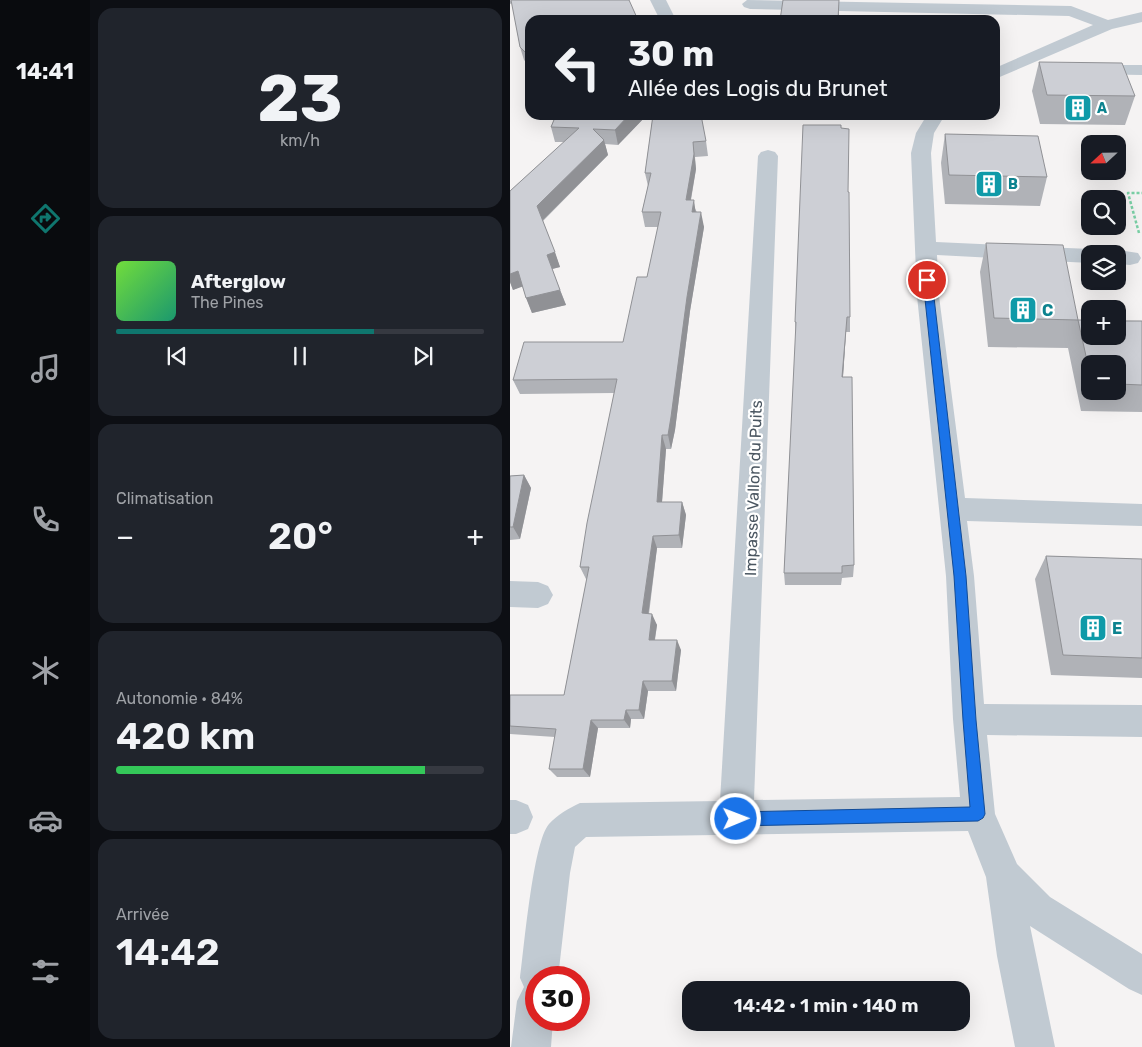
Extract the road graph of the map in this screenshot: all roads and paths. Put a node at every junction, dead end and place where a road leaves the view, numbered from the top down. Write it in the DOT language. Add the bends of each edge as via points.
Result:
graph roads {
  1 [pos="658,0"];
  2 [pos="846,3"];
  3 [pos="750,4"];
  4 [pos="897,4"];
  5 [pos="666,15"];
  6 [pos="1142,17"];
  7 [pos="1106,24"];
  8 [pos="1088,70"];
  9 [pos="1142,70"];
  10 [pos="1000,72"];
  11 [pos="933,120"];
  12 [pos="768,156"];
  13 [pos="1142,194"];
  14 [pos="1140,235"];
  15 [pos="926,248"];
  16 [pos="1081,256"];
  17 [pos="952,509"];
  18 [pos="1142,515"];
  19 [pos="510,594"];
  20 [pos="538,595"];
  21 [pos="969,720"];
  22 [pos="1142,721"];
  23 [pos="978,814"];
  24 [pos="736,819"];
  25 [pos="1004,877"];
  26 [pos="540,966"];
  27 [pos="1142,976"];
  28 [pos="533,1031"];
  29 [pos="531,1047"];
  30 [pos="1035,1047"];
  1 -- 5 [label="street"];
  2 -- 3 [label="street"];
  2 -- 4 [label="street"];
  4 -- 7 [label="street" via="1071,11"];
  6 -- 7 [label="street"];
  7 -- 10 [label="street"];
  8 -- 9 [label="street"];
  11 -- 15 [label="street" via="925,133 921,153"];
  12 -- 24 [label="street, Impasse Vallon du Puits" via="744,708"];
  13 -- 14 [label="path" via="1128,193"];
  15 -- 16 [label="street"];
  15 -- 17 [label="street" via="928,296"];
  17 -- 18 [label="street"];
  17 -- 21 [label="street" via="960,576"];
  19 -- 20 [label="street"];
  21 -- 22 [label="street"];
  21 -- 23 [label="street"];
  23 -- 24 [label="street"];
  23 -- 25 [label="street"];
  24 -- 26 [label="street" via="580,820 560,837 552,873"];
  25 -- 27 [label="street" via="1037,910"];
  25 -- 30 [label="street"];
  28 -- 29 [label="street"];
}
